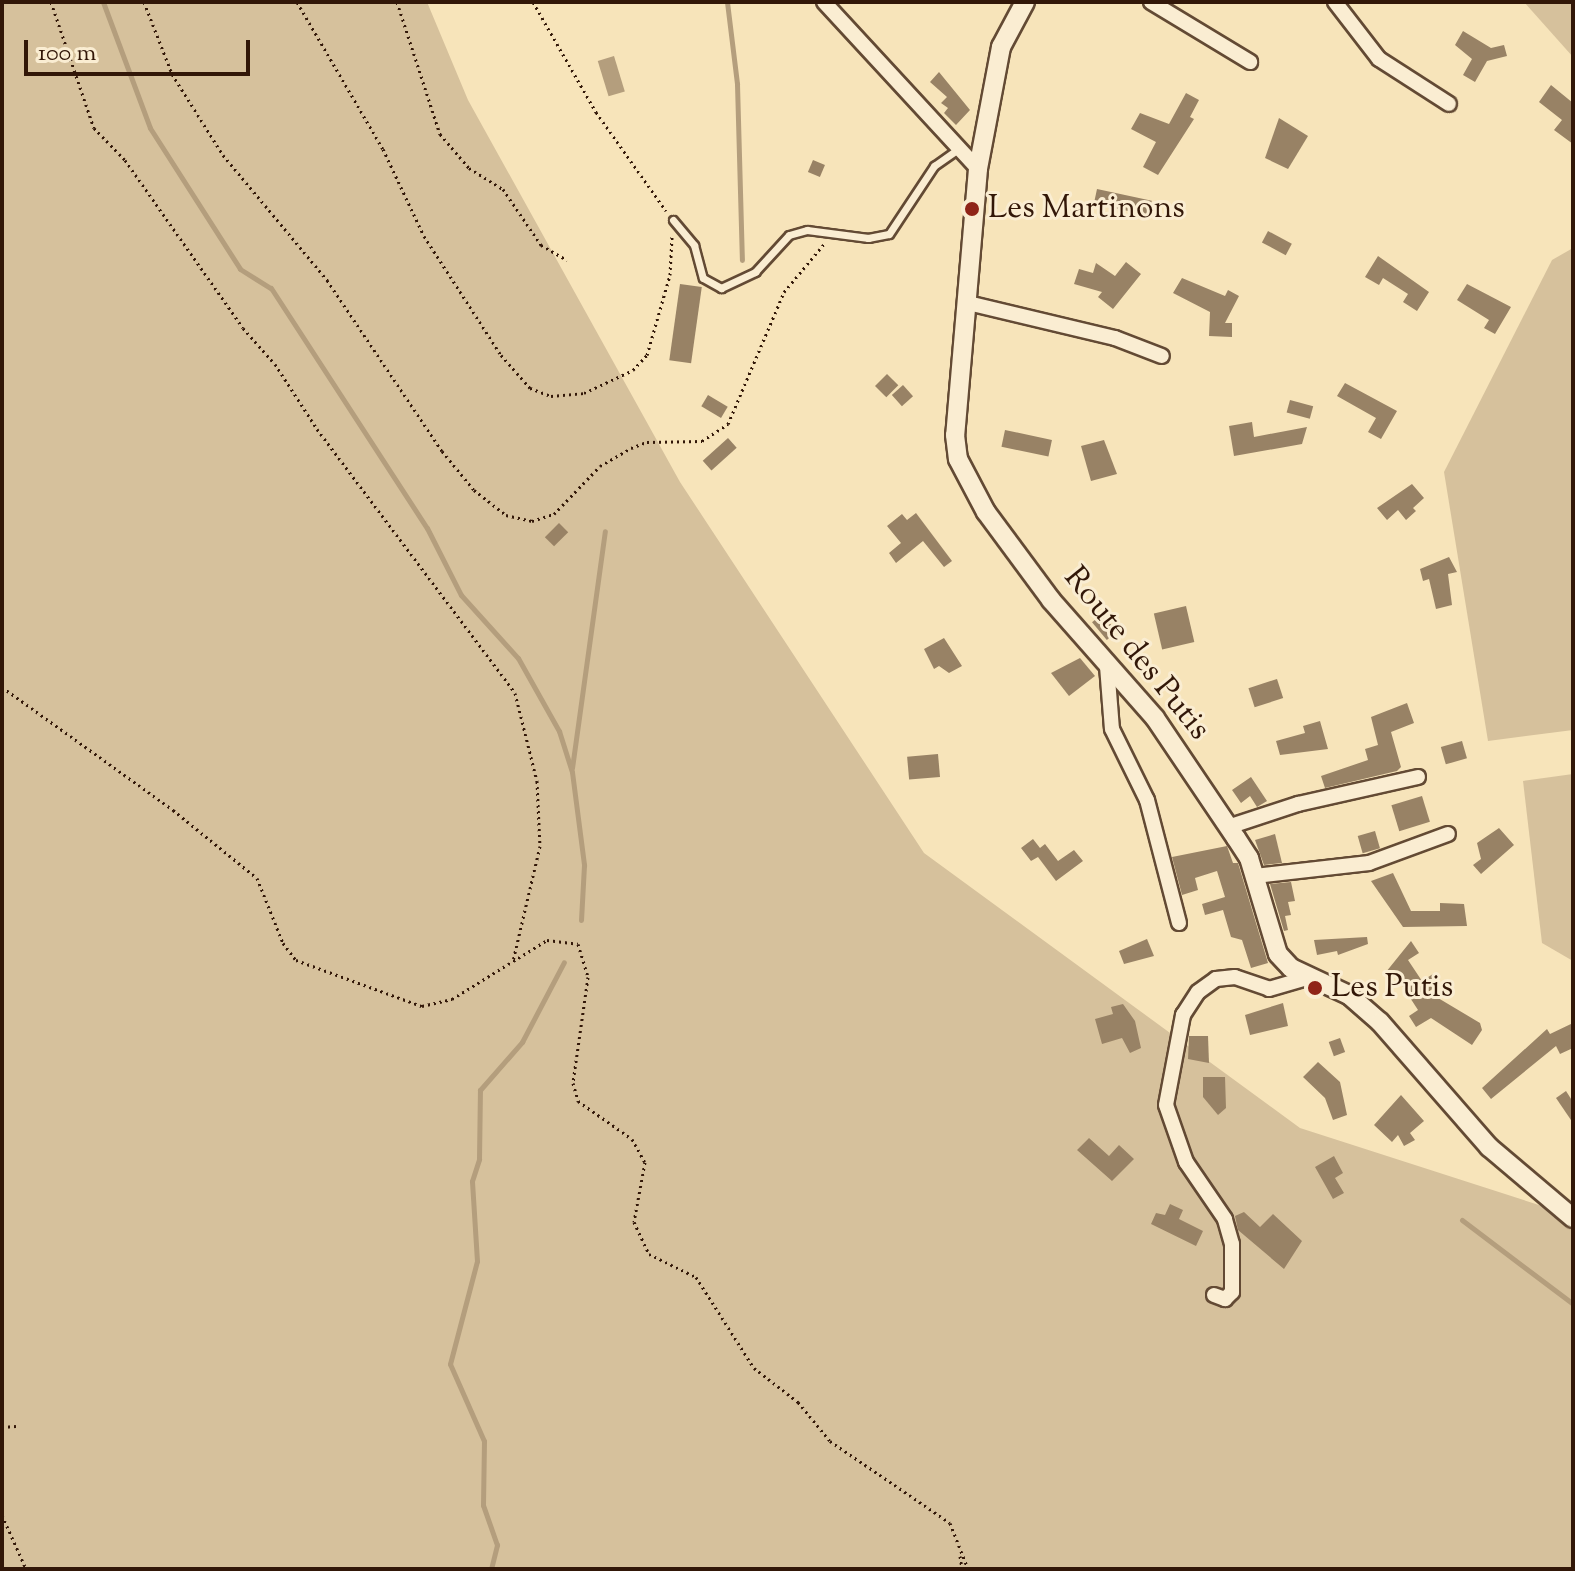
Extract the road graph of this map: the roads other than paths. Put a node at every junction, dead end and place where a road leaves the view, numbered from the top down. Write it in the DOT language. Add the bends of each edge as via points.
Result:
graph roads {
  1 [pos="824,2"];
  2 [pos="1025,2"];
  3 [pos="1151,2"];
  4 [pos="1335,2"];
  5 [pos="1250,62"];
  6 [pos="1449,104"];
  7 [pos="957,150"];
  8 [pos="978,169"];
  9 [pos="673,220"];
  10 [pos="968,303"];
  11 [pos="1162,356"];
  12 [pos="1107,666"];
  13 [pos="1418,777"];
  14 [pos="1228,827"];
  15 [pos="1448,834"];
  16 [pos="1255,876"];
  17 [pos="1179,923"];
  18 [pos="1310,977"];
  19 [pos="1573,1218"];
  20 [pos="1214,1295"];
  1 -- 7 [label="street"];
  2 -- 8 [label="street, Route des Putis" via="1001,47"];
  3 -- 5 [label="street"];
  4 -- 6 [label="street" via="1379,59"];
  7 -- 8 [label="street"];
  7 -- 9 [label="lane" via="934,166 889,234 789,235 755,272 721,288 703,278 694,245"];
  8 -- 10 [label="street, Route des Putis"];
  10 -- 11 [label="street" via="1115,338"];
  10 -- 12 [label="street, Route des Putis" via="955,435 958,459 986,512"];
  12 -- 14 [label="street, Route des Putis" via="1155,718"];
  12 -- 17 [label="street" via="1112,729 1147,800"];
  13 -- 14 [label="street" via="1298,804"];
  14 -- 16 [label="street, Route des Putis"];
  15 -- 16 [label="street" via="1369,863"];
  16 -- 18 [label="street, Route des Putis" via="1278,954"];
  18 -- 19 [label="street, Route des Putis" via="1349,995 1380,1022 1489,1147"];
  18 -- 20 [label="street" via="1269,989 1235,977 1216,979 1198,992 1183,1015 1166,1105 1186,1162 1225,1219 1232,1244 1232,1292 1225,1299"];
}
